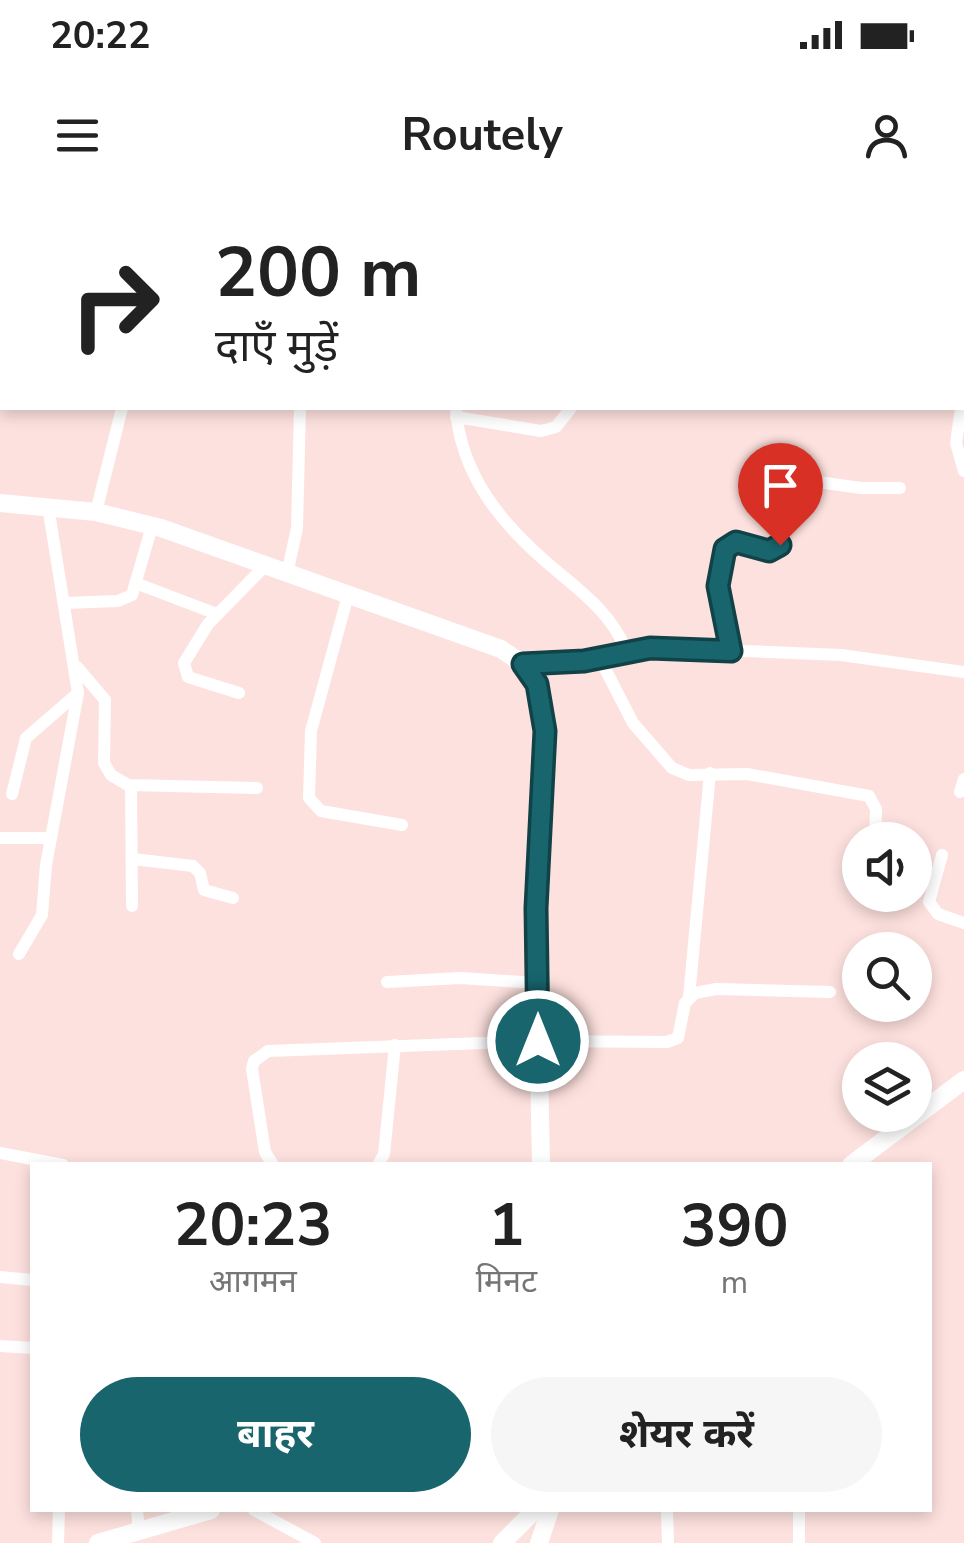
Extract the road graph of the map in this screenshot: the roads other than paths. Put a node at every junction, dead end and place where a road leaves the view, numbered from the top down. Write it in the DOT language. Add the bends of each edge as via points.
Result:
graph roads {
  1 [pos="122,410"];
  2 [pos="300,410"];
  3 [pos="570,410"];
  4 [pos="961,410"];
  5 [pos="456,412"];
  6 [pos="964,471"];
  7 [pos="900,488"];
  8 [pos="0,503"];
  9 [pos="48,506"];
  10 [pos="96,512"];
  11 [pos="152,526"];
  12 [pos="265,566"];
  13 [pos="287,574"];
  14 [pos="138,584"];
  15 [pos="348,595"];
  16 [pos="65,603"];
  17 [pos="217,614"];
  18 [pos="731,651"];
  19 [pos="627,652"];
  20 [pos="600,659"];
  21 [pos="523,664"];
  22 [pos="77,667"];
  23 [pos="964,672"];
  24 [pos="78,693"];
  25 [pos="239,693"];
  26 [pos="710,773"];
  27 [pos="132,786"];
  28 [pos="257,788"];
  29 [pos="12,794"];
  30 [pos="876,822"];
  31 [pos="402,825"];
  32 [pos="0,838"];
  33 [pos="51,838"];
  34 [pos="942,855"];
  35 [pos="133,860"];
  36 [pos="932,888"];
  37 [pos="233,898"];
  38 [pos="132,906"];
  39 [pos="932,910"];
  40 [pos="964,923"];
  41 [pos="19,954"];
  42 [pos="387,982"];
  43 [pos="537,983"];
  44 [pos="830,992"];
  45 [pos="689,997"];
  46 [pos="538,1041"];
  47 [pos="394,1045"];
  48 [pos="964,1080"];
  49 [pos="0,1153"];
  50 [pos="47,1162"];
  51 [pos="272,1162"];
  52 [pos="380,1162"];
  53 [pos="540,1162"];
  54 [pos="854,1162"];
  55 [pos="0,1278"];
  56 [pos="30,1280"];
  57 [pos="0,1346"];
  58 [pos="30,1348"];
  59 [pos="59,1512"];
  60 [pos="137,1512"];
  61 [pos="205,1512"];
  62 [pos="258,1512"];
  63 [pos="532,1512"];
  64 [pos="550,1512"];
  65 [pos="667,1512"];
  66 [pos="799,1512"];
  67 [pos="139,1532"];
  68 [pos="544,1541"];
  69 [pos="58,1543"];
  70 [pos="98,1543"];
  71 [pos="314,1543"];
  72 [pos="502,1543"];
  73 [pos="668,1543"];
  74 [pos="799,1543"];
  1 -- 10 [label="street"];
  2 -- 13 [label="street" via="297,528"];
  3 -- 5 [label="street" via="556,427 541,431"];
  4 -- 6 [label="street" via="956,443"];
  5 -- 19 [label="street" via="463,452 484,494 539,556 601,608"];
  7 -- 18 [label="street" via="804,480 778,548 727,546 718,586"];
  8 -- 9 [label="street"];
  9 -- 10 [label="street"];
  9 -- 16 [label="street"];
  10 -- 11 [label="street"];
  11 -- 12 [label="street"];
  11 -- 14 [label="street"];
  12 -- 13 [label="street"];
  12 -- 17 [label="street"];
  13 -- 15 [label="street"];
  14 -- 16 [label="street" via="118,601"];
  14 -- 17 [label="street"];
  15 -- 21 [label="street" via="501,649"];
  15 -- 31 [label="street" via="311,730 310,798 321,811"];
  16 -- 22 [label="street"];
  17 -- 25 [label="street" via="183,669 188,677"];
  18 -- 19 [label="street"];
  18 -- 23 [label="street"];
  19 -- 20 [label="street"];
  20 -- 21 [label="street"];
  20 -- 26 [label="street" via="633,723 672,768"];
  21 -- 43 [label="street" via="537,684 545,731"];
  22 -- 24 [label="street"];
  22 -- 27 [label="street" via="105,700 107,770"];
  24 -- 29 [label="street" via="26,738"];
  24 -- 33 [label="street"];
  26 -- 30 [label="street" via="869,796"];
  26 -- 45 [label="street"];
  27 -- 28 [label="street"];
  27 -- 35 [label="street"];
  32 -- 33 [label="street"];
  33 -- 41 [label="street" via="42,915"];
  34 -- 36 [label="street"];
  35 -- 37 [label="street" via="193,866 204,890"];
  35 -- 38 [label="street"];
  39 -- 40 [label="street"];
  42 -- 43 [label="street"];
  43 -- 46 [label="street"];
  44 -- 45 [label="street" via="716,989"];
  45 -- 46 [label="street" via="674,1041"];
  46 -- 47 [label="street"];
  46 -- 53 [label="street"];
  47 -- 51 [label="street" via="260,1054 252,1069"];
  47 -- 52 [label="street"];
  48 -- 54 [label="street"];
  49 -- 50 [label="street"];
  55 -- 56 [label="street"];
  57 -- 58 [label="street"];
  59 -- 69 [label="street"];
  60 -- 67 [label="street"];
  61 -- 67 [label="street"];
  62 -- 71 [label="street"];
  63 -- 72 [label="street"];
  64 -- 68 [label="street"];
  65 -- 73 [label="street"];
  66 -- 74 [label="street"];
  67 -- 70 [label="street"];
}
